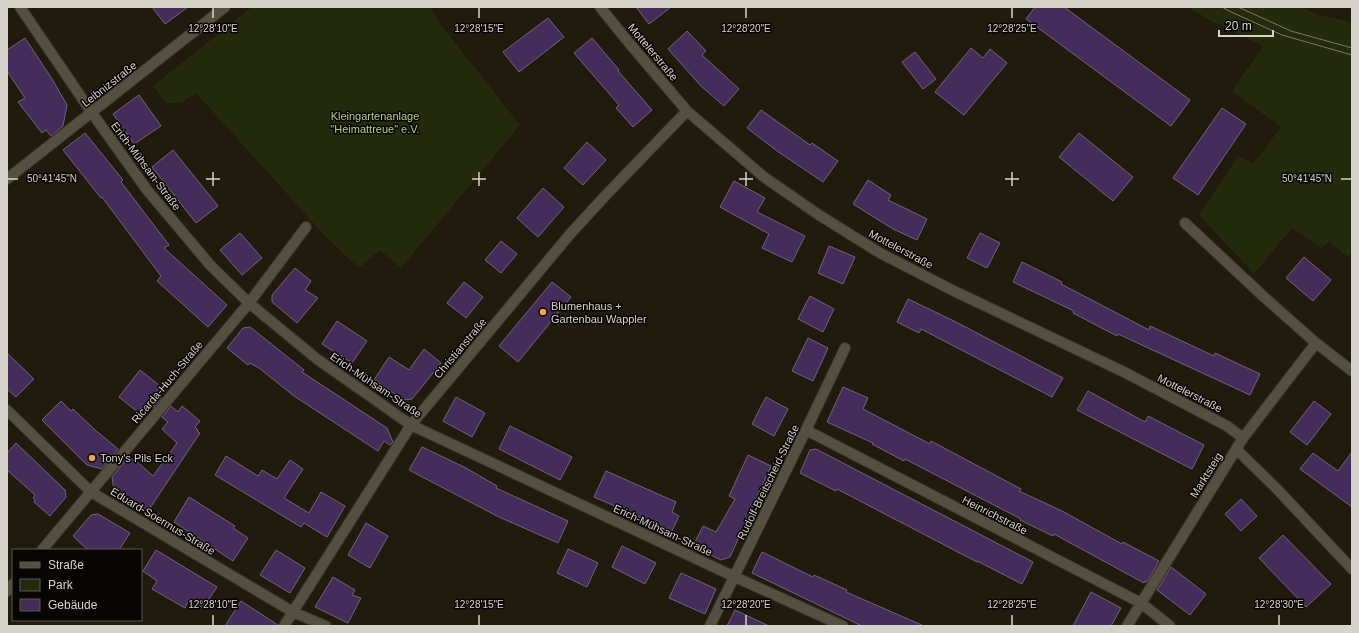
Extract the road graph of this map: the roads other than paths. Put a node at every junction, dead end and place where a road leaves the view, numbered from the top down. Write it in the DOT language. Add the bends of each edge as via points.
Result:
graph roads {
  1 [pos="20,7"];
  2 [pos="225,7"];
  3 [pos="600,7"];
  4 [pos="686,111"];
  5 [pos="92,113"];
  6 [pos="7,179"];
  7 [pos="1185,223"];
  8 [pos="306,227"];
  9 [pos="249,303"];
  10 [pos="1316,343"];
  11 [pos="845,348"];
  12 [pos="1352,371"];
  13 [pos="7,410"];
  14 [pos="411,425"];
  15 [pos="806,430"];
  16 [pos="1243,438"];
  17 [pos="1236,449"];
  18 [pos="91,492"];
  19 [pos="43,549"];
  20 [pos="1352,568"];
  21 [pos="735,577"];
  22 [pos="1141,603"];
  23 [pos="293,612"];
  24 [pos="284,626"];
  25 [pos="326,626"];
  26 [pos="710,626"];
  27 [pos="843,626"];
  28 [pos="1127,626"];
  29 [pos="1170,626"];
  1 -- 5 [label="street, Erich-Mühsam-Straße"];
  2 -- 5 [label="street, Leibnizstraße"];
  3 -- 4 [label="street, Mottelerstraße"];
  4 -- 14 [label="street, Christianstraße" via="571,233"];
  4 -- 16 [label="street, Mottelerstraße" via="764,177 880,253 1124,372 1227,426"];
  5 -- 6 [label="street, Leibnizstraße"];
  5 -- 9 [label="street, Erich-Mühsam-Straße" via="147,190 211,266"];
  7 -- 10 [label="street"];
  8 -- 9 [label="street, Ricarda-Huch-Straße"];
  9 -- 14 [label="street, Erich-Mühsam-Straße" via="317,359"];
  9 -- 18 [label="street, Ricarda-Huch-Straße"];
  10 -- 12 [label="street"];
  10 -- 16 [label="street, Marktsteig"];
  11 -- 15 [label="street, Rudolf-Breitscheid-Straße"];
  13 -- 18 [label="street, Eduard-Soermus-Straße"];
  14 -- 21 [label="street, Erich-Mühsam-Straße"];
  14 -- 23 [label="street, Christianstraße"];
  15 -- 21 [label="street, Rudolf-Breitscheid-Straße"];
  15 -- 22 [label="street, Heinrichstraße"];
  16 -- 17 [label="street, Marktsteig"];
  17 -- 20 [label="street"];
  17 -- 22 [label="street, Marktsteig"];
  18 -- 19 [label="street, Ricarda-Huch-Straße"];
  18 -- 23 [label="street, Eduard-Soermus-Straße"];
  21 -- 26 [label="street, Rudolf-Breitscheid-Straße"];
  21 -- 27 [label="street, Erich-Mühsam-Straße"];
  22 -- 28 [label="street, Marktsteig"];
  22 -- 29 [label="street, Heinrichstraße"];
  23 -- 24 [label="street, Christianstraße"];
  23 -- 25 [label="street, Eduard-Soermus-Straße"];
}
